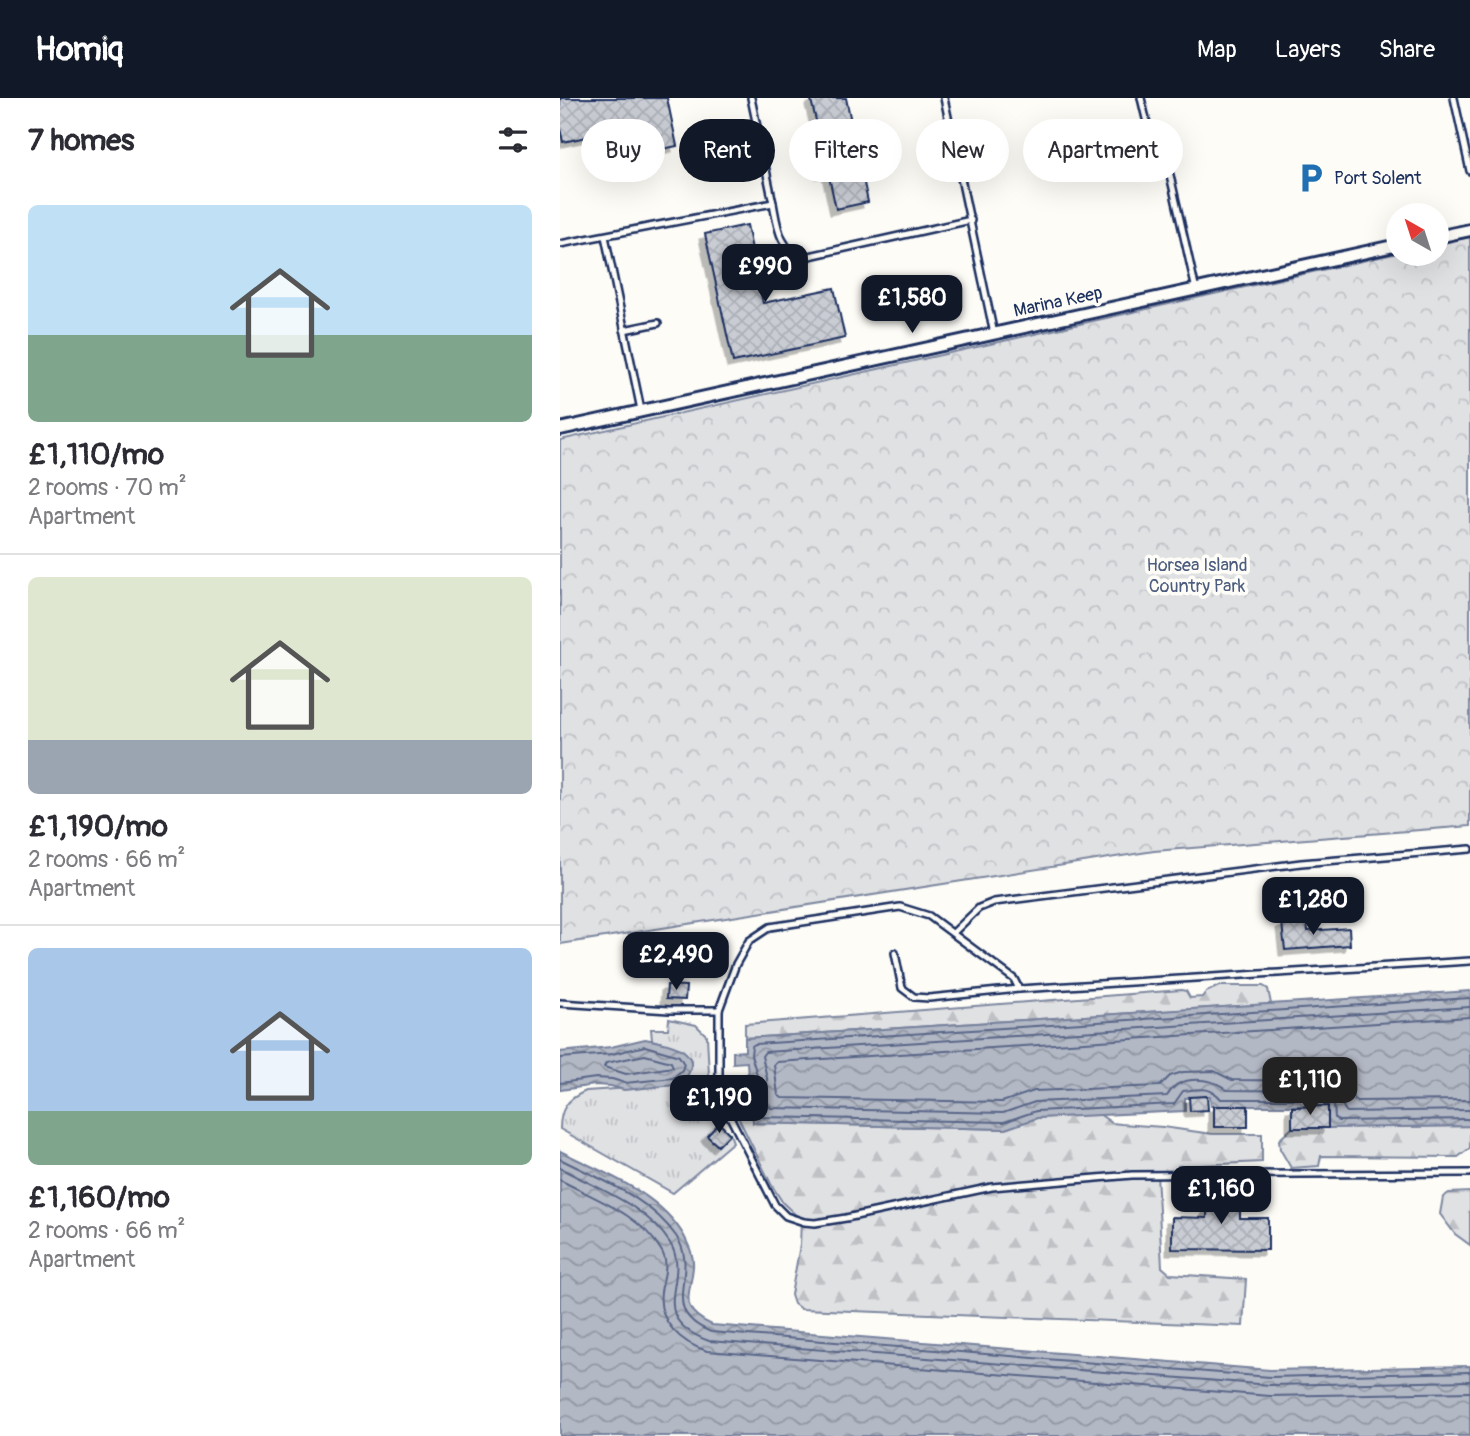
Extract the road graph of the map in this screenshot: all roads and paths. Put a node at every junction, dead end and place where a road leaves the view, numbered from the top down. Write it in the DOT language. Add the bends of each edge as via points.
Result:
graph roads {
  1 [pos="751,98"];
  2 [pos="944,98"];
  3 [pos="1141,98"];
  4 [pos="1454,98"];
  5 [pos="949,119"];
  6 [pos="1470,171"];
  7 [pos="963,182"];
  8 [pos="773,202"];
  9 [pos="971,220"];
  10 [pos="1470,230"];
  11 [pos="1449,234"];
  12 [pos="605,236"];
  13 [pos="560,244"];
  14 [pos="1386,248"];
  15 [pos="1196,290"];
  16 [pos="658,323"];
  17 [pos="624,330"];
  18 [pos="994,334"];
  19 [pos="641,410"];
  20 [pos="560,429"];
  21 [pos="1470,849"];
  22 [pos="953,933"];
  23 [pos="895,953"];
  24 [pos="1470,961"];
  25 [pos="1019,989"];
  26 [pos="560,1003"];
  27 [pos="719,1010"];
  28 [pos="1470,1173"];
  1 -- 8 [label="lane"];
  2 -- 5 [label="lane"];
  3 -- 15 [label="lane" via="1152,144 1170,175"];
  4 -- 6 [label="lane"];
  7 -- 9 [label="lane"];
  8 -- 9 [label="lane" via="781,240 790,251 805,257"];
  8 -- 12 [label="lane"];
  9 -- 18 [label="lane"];
  10 -- 11 [label="street"];
  12 -- 13 [label="lane"];
  12 -- 17 [label="lane"];
  14 -- 15 [label="street, Marina Keep"];
  15 -- 18 [label="street, Marina Keep"];
  16 -- 17 [label="lane"];
  17 -- 19 [label="lane"];
  18 -- 19 [label="street, Marina Keep"];
  19 -- 20 [label="street, Marina Keep"];
  21 -- 22 [label="lane" via="1301,863 994,902 979,908"];
  22 -- 25 [label="lane" via="1014,979"];
  22 -- 27 [label="lane" via="929,916 900,907 769,927 749,941"];
  23 -- 25 [label="lane" via="902,988 914,997"];
  24 -- 25 [label="lane"];
  26 -- 27 [label="lane"];
  27 -- 28 [label="lane" via="719,1087 726,1109 775,1205 786,1216 804,1222 846,1218 992,1187 1105,1177"];
}
